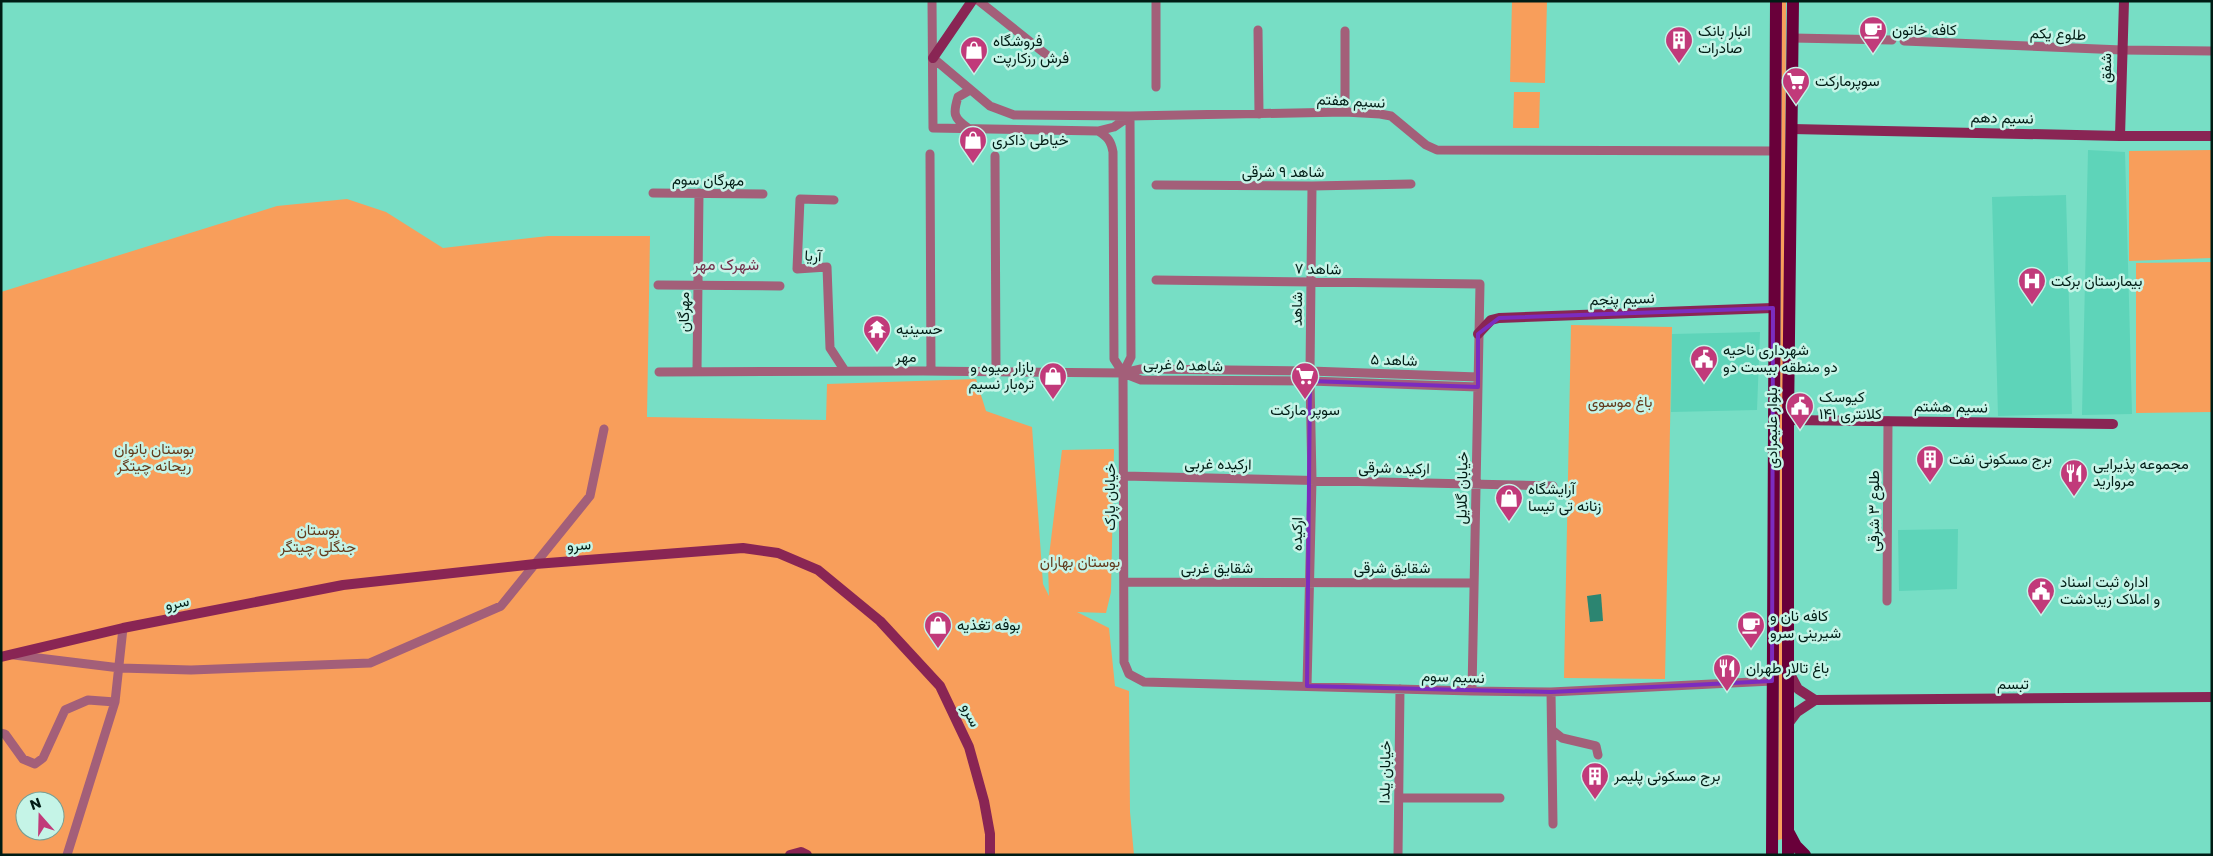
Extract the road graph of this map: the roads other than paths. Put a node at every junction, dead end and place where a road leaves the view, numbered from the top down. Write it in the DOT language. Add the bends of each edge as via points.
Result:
graph roads {
  1 [pos="932,1"];
  2 [pos="972,1"];
  3 [pos="979,1"];
  4 [pos="1156,1"];
  5 [pos="1776,1"];
  6 [pos="1793,1"];
  7 [pos="2124,1"];
  8 [pos="1258,30"];
  9 [pos="1345,31"];
  10 [pos="1793,38"];
  11 [pos="1892,40"];
  12 [pos="1904,41"];
  13 [pos="2122,50"];
  14 [pos="2212,51"];
  15 [pos="1048,56"];
  16 [pos="933,58"];
  17 [pos="1156,87"];
  18 [pos="970,90"];
  19 [pos="1345,112"];
  20 [pos="1259,114"];
  21 [pos="1130,116"];
  22 [pos="968,128"];
  23 [pos="1792,129"];
  24 [pos="1098,131"];
  25 [pos="2120,136"];
  26 [pos="2212,136"];
  27 [pos="1776,151"];
  28 [pos="930,154"];
  29 [pos="995,156"];
  30 [pos="1411,184"];
  31 [pos="1156,185"];
  32 [pos="1312,186"];
  33 [pos="653,193"];
  34 [pos="699,193"];
  35 [pos="763,194"];
  36 [pos="834,200"];
  37 [pos="1156,280"];
  38 [pos="1311,283"];
  39 [pos="1480,284"];
  40 [pos="658,285"];
  41 [pos="698,285"];
  42 [pos="780,286"];
  43 [pos="1773,308"];
  44 [pos="1478,334"];
  45 [pos="697,371"];
  46 [pos="846,371"];
  47 [pos="931,371"];
  48 [pos="1310,371"];
  49 [pos="659,372"];
  50 [pos="996,372"];
  51 [pos="1123,373"];
  52 [pos="1478,377"];
  53 [pos="1310,381"];
  54 [pos="1478,387"];
  55 [pos="1788,420"];
  56 [pos="1888,421"];
  57 [pos="2113,424"];
  58 [pos="604,429"];
  59 [pos="1124,476"];
  60 [pos="1312,480"];
  61 [pos="1476,484"];
  62 [pos="1553,486"];
  63 [pos="536,564"];
  64 [pos="1124,582"];
  65 [pos="1310,582"];
  66 [pos="1474,582"];
  67 [pos="1887,601"];
  68 [pos="123,628"];
  69 [pos="4,656"];
  70 [pos="120,668"];
  71 [pos="1788,670"];
  72 [pos="1134,678"];
  73 [pos="1772,681"];
  74 [pos="1307,686"];
  75 [pos="1400,689"];
  76 [pos="1472,691"];
  77 [pos="1551,692"];
  78 [pos="2212,698"];
  79 [pos="1814,700"];
  80 [pos="115,702"];
  81 [pos="1788,724"];
  82 [pos="1552,730"];
  83 [pos="1,733"];
  84 [pos="1598,755"];
  85 [pos="1399,798"];
  86 [pos="1500,798"];
  87 [pos="1553,824"];
  88 [pos="1787,828"];
  89 [pos="67,855"];
  90 [pos="790,855"];
  91 [pos="807,855"];
  92 [pos="990,855"];
  93 [pos="1398,855"];
  94 [pos="1772,855"];
  95 [pos="1788,855"];
  96 [pos="1805,855"];
  1 -- 16 [label="street"];
  2 -- 16 [label="street"];
  3 -- 15 [label="street"];
  4 -- 17 [label="street"];
  5 -- 27 [label="main road, بلوار علیمرادی"];
  6 -- 10 [label="main road, بلوار علیمرادی"];
  7 -- 13 [label="street, شفق"];
  8 -- 20 [label="street"];
  9 -- 19 [label="street"];
  10 -- 11 [label="street"];
  10 -- 23 [label="main road, بلوار علیمرادی"];
  12 -- 13 [label="street, طلوع یکم"];
  13 -- 14 [label="street, طلوع یکم"];
  13 -- 25 [label="street, شفق"];
  16 -- 18 [label="street, نسیم هفتم"];
  16 -- 22 [label="street" via="933,128"];
  18 -- 21 [label="street, نسیم هفتم" via="990,106 1014,114"];
  18 -- 22 [label="street" via="958,97 954,110 958,121"];
  19 -- 20 [label="street, نسیم هفتم"];
  19 -- 27 [label="street, نسیم هفتم" via="1391,116 1426,145 1437,150"];
  20 -- 21 [label="street, نسیم هفتم"];
  21 -- 24 [label="street" via="1114,127"];
  21 -- 51 [label="street, خیابان پارک" via="1131,357"];
  22 -- 24 [label="street"];
  23 -- 25 [label="street, نسیم دهم"];
  23 -- 55 [label="main road, بلوار علیمرادی"];
  24 -- 51 [label="street, خیابان پارک" via="1106,136 1113,152 1114,359"];
  25 -- 26 [label="street, نسیم دهم"];
  27 -- 43 [label="main road, بلوار علیمرادی"];
  28 -- 47 [label="street"];
  29 -- 50 [label="street"];
  30 -- 32 [label="street, شاهد ۹ شرقی"];
  31 -- 32 [label="street, شاهد ۹ شرقی"];
  32 -- 38 [label="street, شاهد"];
  33 -- 34 [label="street, مهرگان سوم"];
  34 -- 35 [label="street, مهرگان سوم"];
  34 -- 41 [label="street, مهرگان"];
  36 -- 46 [label="street, آریا" via="800,199 798,269 827,267 830,348"];
  37 -- 38 [label="street, شاهد ۷"];
  38 -- 39 [label="street, شاهد ۷"];
  38 -- 48 [label="street, شاهد"];
  39 -- 44 [label="street, خیابان گلایل"];
  40 -- 41 [label="street"];
  41 -- 42 [label="street"];
  41 -- 45 [label="street, مهرگان"];
  43 -- 44 [label="street, نسیم پنجم" via="1499,318 1491,320"];
  43 -- 73 [label="main road, بلوار علیمرادی"];
  44 -- 52 [label="street, خیابان گلایل"];
  45 -- 46 [label="street, مهر"];
  45 -- 49 [label="street, مهر"];
  46 -- 47 [label="street, مهر"];
  47 -- 50 [label="street, مهر"];
  48 -- 51 [label="street, شاهد ۵ غربی" via="1141,369"];
  48 -- 52 [label="street, شاهد ۵"];
  50 -- 51 [label="street, مهر"];
  51 -- 53 [label="street, شاهد ۵ غربی" via="1141,380"];
  51 -- 59 [label="street, خیابان پارک"];
  52 -- 54 [label="street, خیابان گلایل"];
  53 -- 54 [label="street, شاهد ۵"];
  53 -- 60 [label="street, ارکیده"];
  54 -- 61 [label="street, خیابان گلایل"];
  55 -- 56 [label="street, نسیم هشتم"];
  55 -- 71 [label="main road, بلوار علیمرادی"];
  56 -- 57 [label="street, نسیم هشتم"];
  56 -- 67 [label="street, طلوع ۳ شرقی"];
  58 -- 63 [label="street" via="590,496"];
  59 -- 60 [label="street, ارکیده غربی"];
  59 -- 64 [label="street, خیابان پارک"];
  60 -- 61 [label="street, ارکیده شرقی"];
  60 -- 65 [label="street, ارکیده"];
  61 -- 62 [label="street"];
  61 -- 66 [label="street, خیابان گلایل"];
  63 -- 68 [label="street, سرو" via="343,585"];
  63 -- 70 [label="street" via="500,606 370,662 191,670"];
  63 -- 92 [label="street, سرو" via="743,548 778,553 818,570 880,621 940,686 969,747 984,801"];
  64 -- 65 [label="street, شقایق غربی"];
  64 -- 72 [label="street, خیابان پارک" via="1124,662"];
  65 -- 66 [label="street, شقایق شرقی"];
  65 -- 74 [label="street, ارکیده"];
  66 -- 76 [label="street, خیابان گلایل"];
  68 -- 69 [label="street, سرو"];
  68 -- 70 [label="street"];
  69 -- 70 [label="street"];
  70 -- 80 [label="street"];
  71 -- 79 [label="street" via="1798,689"];
  71 -- 81 [label="main road, بلوار علیمرادی"];
  72 -- 74 [label="street, نسیم سوم" via="1144,682"];
  73 -- 77 [label="street, نسیم سوم"];
  73 -- 94 [label="main road, بلوار علیمرادی"];
  74 -- 75 [label="street, نسیم سوم"];
  75 -- 76 [label="street, نسیم سوم"];
  75 -- 85 [label="street, خیابان یلدا"];
  76 -- 77 [label="street, نسیم سوم"];
  77 -- 82 [label="street"];
  78 -- 79 [label="street, تبسم"];
  79 -- 81 [label="street" via="1797,712"];
  80 -- 83 [label="street" via="88,700 65,710 43,758 35,764 24,759"];
  80 -- 89 [label="street"];
  81 -- 88 [label="main road, بلوار علیمرادی"];
  82 -- 84 [label="street" via="1562,738 1596,746"];
  82 -- 87 [label="street"];
  85 -- 86 [label="street"];
  85 -- 93 [label="street, خیابان یلدا"];
  88 -- 95 [label="main road, بلوار علیمرادی"];
  88 -- 96 [label="main road"];
  90 -- 91 [label="street" via="801,852"];
}
